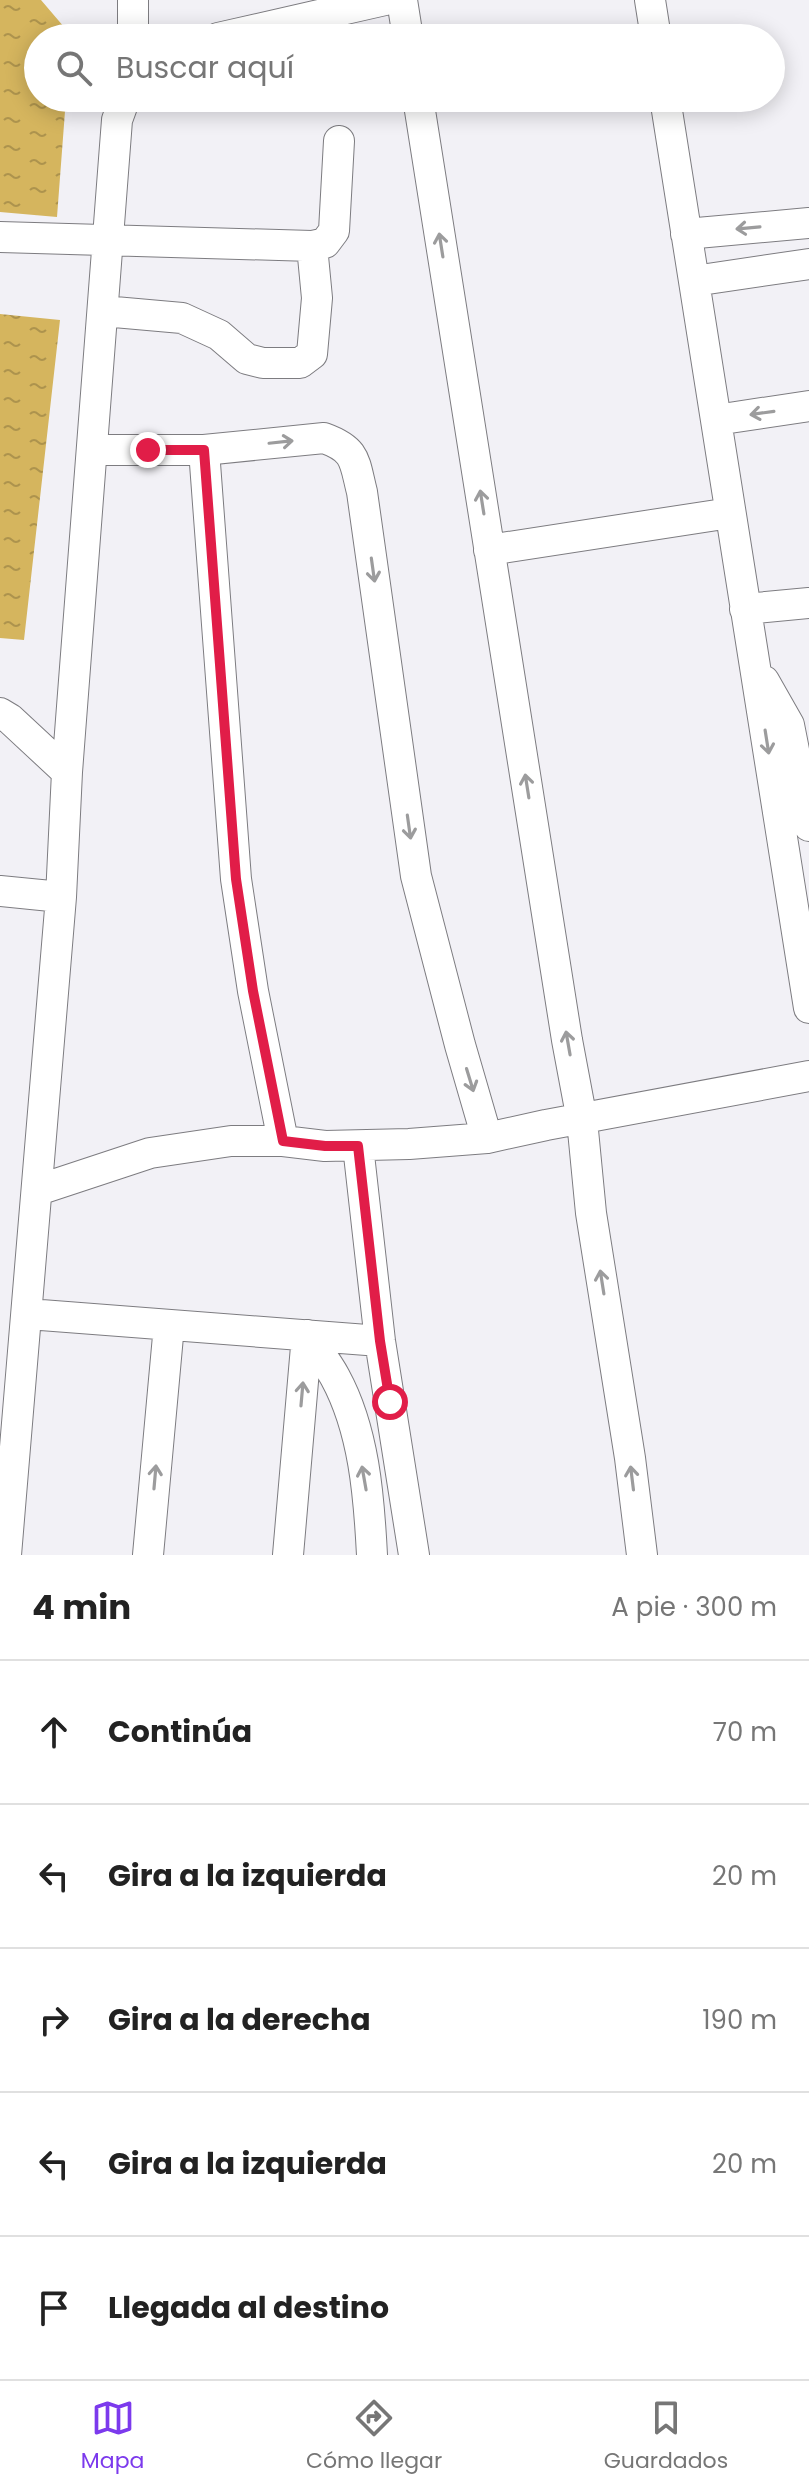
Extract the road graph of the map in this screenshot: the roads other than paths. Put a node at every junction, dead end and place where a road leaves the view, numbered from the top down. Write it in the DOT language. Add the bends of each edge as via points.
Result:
graph roads {
  1 [pos="133,0"];
  2 [pos="385,0"];
  3 [pos="402,0"];
  4 [pos="650,0"];
  5 [pos="133,24"];
  6 [pos="280,24"];
  7 [pos="406,24"];
  8 [pos="654,24"];
  9 [pos="120,112"];
  10 [pos="420,112"];
  11 [pos="667,112"];
  12 [pos="339,141"];
  13 [pos="809,223"];
  14 [pos="686,234"];
  15 [pos="0,237"];
  16 [pos="109,241"];
  17 [pos="312,246"];
  18 [pos="809,264"];
  19 [pos="694,281"];
  20 [pos="103,311"];
  21 [pos="809,406"];
  22 [pos="716,420"];
  23 [pos="92,450"];
  24 [pos="204,450"];
  25 [pos="730,513"];
  26 [pos="489,550"];
  27 [pos="809,603"];
  28 [pos="745,609"];
  29 [pos="755,665"];
  30 [pos="0,713"];
  31 [pos="67,772"];
  32 [pos="804,776"];
  33 [pos="0,891"];
  34 [pos="61,897"];
  35 [pos="809,1008"];
  36 [pos="809,1076"];
  37 [pos="582,1120"];
  38 [pos="487,1138"];
  39 [pos="283,1141"];
  40 [pos="358,1146"];
  41 [pos="38,1190"];
  42 [pos="28,1314"];
  43 [pos="169,1325"];
  44 [pos="307,1335"];
  45 [pos="380,1341"];
  46 [pos="12,1362"];
  47 [pos="4,1545"];
  48 [pos="148,1555"];
  49 [pos="288,1555"];
  50 [pos="372,1555"];
  51 [pos="414,1555"];
  52 [pos="642,1555"];
  1 -- 5 [label="lane"];
  2 -- 6 [label="lane"];
  3 -- 7 [label="lane"];
  4 -- 8 [label="lane"];
  9 -- 16 [label="lane"];
  26 -- 10 [label="lane, one-way"];
  11 -- 14 [label="lane"];
  12 -- 17 [label="lane" via="334,231 325,243"];
  13 -- 14 [label="lane, one-way"];
  14 -- 19 [label="lane"];
  15 -- 16 [label="lane"];
  16 -- 17 [label="lane"];
  16 -- 20 [label="lane"];
  17 -- 20 [label="lane" via="317,298 312,354 300,363 247,359 219,335 182,318"];
  18 -- 19 [label="lane"];
  19 -- 22 [label="lane"];
  20 -- 23 [label="lane"];
  21 -- 22 [label="lane, one-way"];
  22 -- 25 [label="lane"];
  23 -- 24 [label="lane"];
  23 -- 31 [label="lane"];
  24 -- 38 [label="lane, one-way" via="324,438 342,444 353,456 416,876"];
  24 -- 39 [label="lane" via="236,879"];
  25 -- 26 [label="lane"];
  25 -- 28 [label="lane"];
  37 -- 26 [label="lane, one-way"];
  27 -- 28 [label="lane"];
  28 -- 29 [label="lane"];
  29 -- 32 [label="lane"];
  29 -- 35 [label="lane, one-way"];
  30 -- 31 [label="lane"];
  31 -- 34 [label="lane"];
  33 -- 34 [label="lane"];
  34 -- 41 [label="lane"];
  36 -- 37 [label="lane"];
  37 -- 38 [label="lane"];
  52 -- 37 [label="lane, one-way"];
  38 -- 40 [label="lane"];
  39 -- 40 [label="lane"];
  39 -- 41 [label="lane" via="231,1141 150,1153"];
  40 -- 45 [label="lane"];
  41 -- 42 [label="lane"];
  42 -- 43 [label="lane"];
  42 -- 46 [label="lane"];
  43 -- 44 [label="lane"];
  48 -- 43 [label="lane, one-way"];
  44 -- 45 [label="lane"];
  49 -- 44 [label="lane, one-way"];
  50 -- 44 [label="lane, one-way" via="357,1433 335,1378"];
  45 -- 51 [label="lane"];
  46 -- 47 [label="lane"];
}
